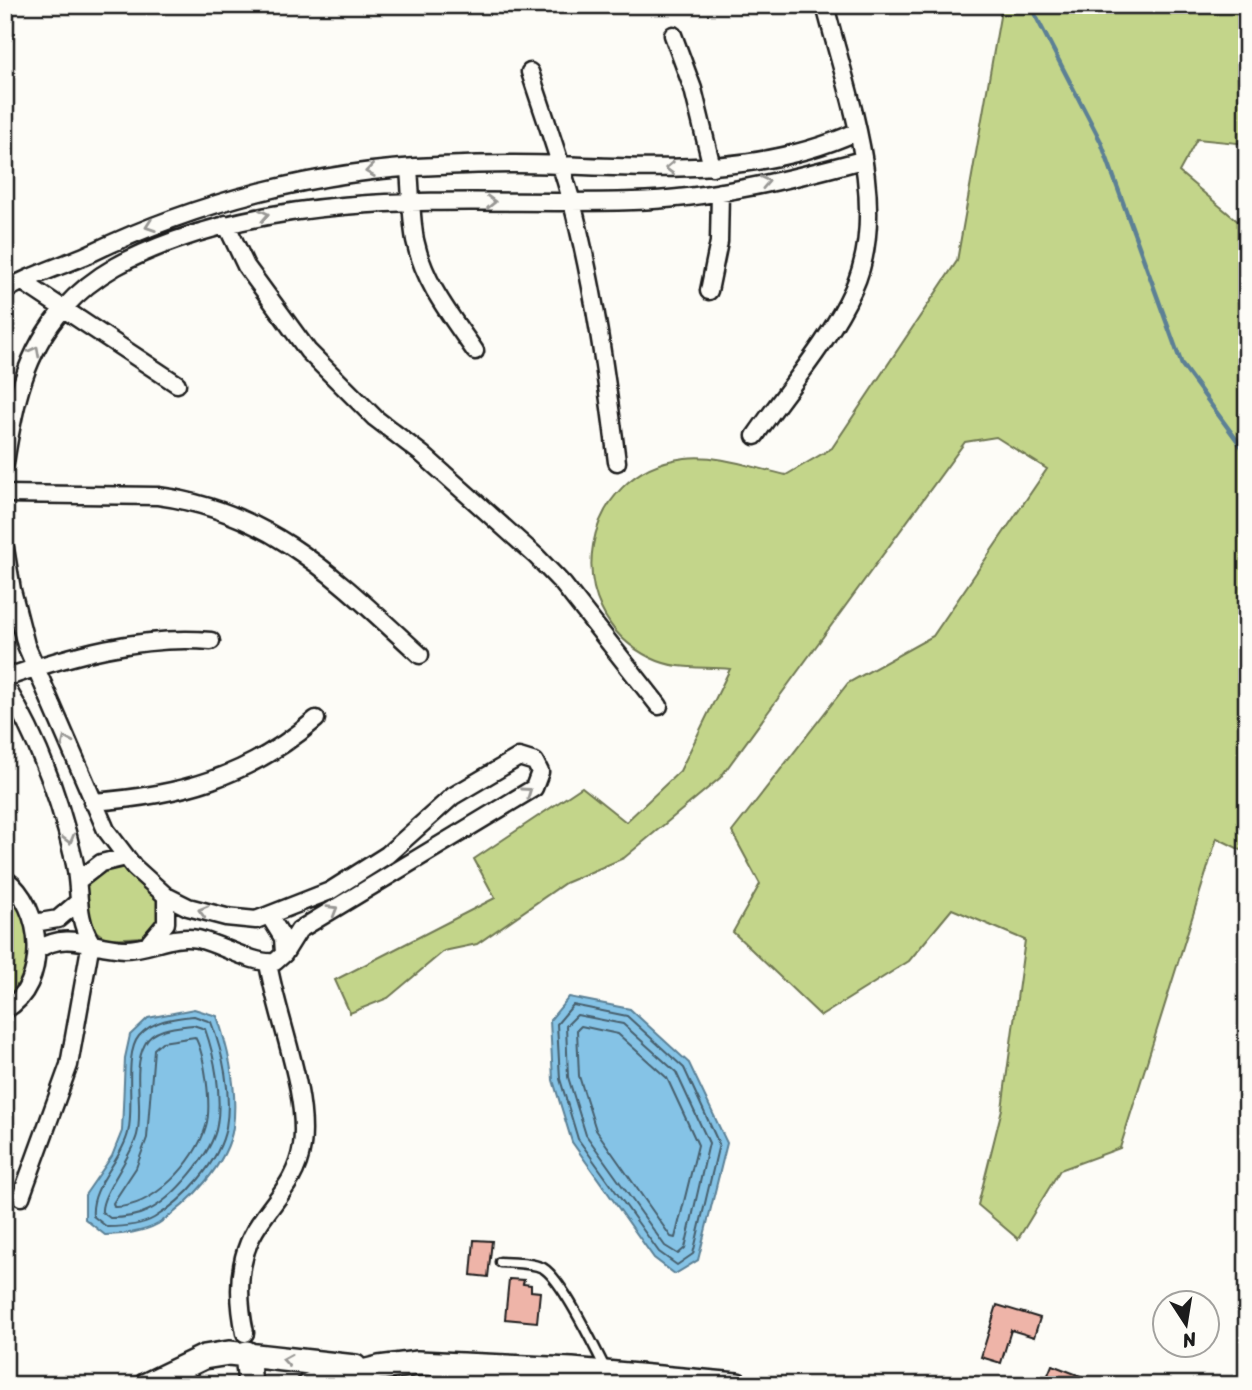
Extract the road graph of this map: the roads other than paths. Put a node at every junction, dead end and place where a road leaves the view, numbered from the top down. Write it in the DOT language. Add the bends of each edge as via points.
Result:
graph roads {
  1 [pos="825,5"];
  2 [pos="673,36"];
  3 [pos="530,72"];
  4 [pos="856,132"];
  5 [pos="862,160"];
  6 [pos="560,165"];
  7 [pos="712,167"];
  8 [pos="409,169"];
  9 [pos="720,192"];
  10 [pos="571,200"];
  11 [pos="412,203"];
  12 [pos="226,224"];
  13 [pos="23,282"];
  14 [pos="709,291"];
  15 [pos="5,292"];
  16 [pos="64,308"];
  17 [pos="475,351"];
  18 [pos="177,384"];
  19 [pos="755,436"];
  20 [pos="617,462"];
  21 [pos="5,463"];
  22 [pos="5,494"];
  23 [pos="5,548"];
  24 [pos="211,641"];
  25 [pos="421,655"];
  26 [pos="36,667"];
  27 [pos="5,678"];
  28 [pos="5,685"];
  29 [pos="659,706"];
  30 [pos="316,719"];
  31 [pos="92,802"];
  32 [pos="126,857"];
  33 [pos="5,879"];
  34 [pos="79,880"];
  35 [pos="166,896"];
  36 [pos="78,902"];
  37 [pos="270,917"];
  38 [pos="34,923"];
  39 [pos="91,942"];
  40 [pos="148,944"];
  41 [pos="37,950"];
  42 [pos="284,954"];
  43 [pos="268,963"];
  44 [pos="5,1010"];
  45 [pos="21,1197"];
  46 [pos="500,1262"];
  47 [pos="246,1343"];
  48 [pos="379,1368"];
  49 [pos="607,1373"];
  50 [pos="576,1377"];
  51 [pos="731,1384"];
  52 [pos="146,1385"];
  53 [pos="250,1385"];
  54 [pos="309,1385"];
  55 [pos="737,1385"];
  1 -- 4 [label="street"];
  2 -- 7 [label="street"];
  3 -- 6 [label="street"];
  4 -- 5 [label="street"];
  4 -- 7 [label="street" via="762,160"];
  9 -- 5 [label="street, one-way"];
  5 -- 19 [label="street" via="870,218 860,274 843,308"];
  7 -- 6 [label="street, one-way"];
  6 -- 8 [label="street"];
  6 -- 10 [label="street"];
  8 -- 11 [label="street"];
  8 -- 13 [label="street, one-way" via="341,176 229,201 132,232"];
  9 -- 10 [label="street" via="656,200"];
  9 -- 14 [label="street" via="719,242"];
  11 -- 10 [label="street, one-way"];
  10 -- 20 [label="street" via="595,316"];
  12 -- 11 [label="street, one-way" via="299,208"];
  11 -- 17 [label="street" via="415,240 428,277"];
  12 -- 16 [label="street" via="125,260 92,281"];
  12 -- 29 [label="street" via="259,286 308,351 375,418 537,556"];
  13 -- 15 [label="street"];
  13 -- 16 [label="street"];
  16 -- 18 [label="street"];
  21 -- 16 [label="street, one-way" via="13,410 25,372"];
  22 -- 25 [label="street" via="158,496 241,517 312,558"];
  23 -- 26 [label="street" via="18,618"];
  24 -- 26 [label="street" via="129,644"];
  26 -- 27 [label="street"];
  31 -- 26 [label="street, one-way"];
  28 -- 34 [label="street, one-way" via="47,771"];
  30 -- 31 [label="street" via="272,754 223,776 145,797"];
  31 -- 32 [label="street"];
  32 -- 34 [label="street" via="101,863"];
  32 -- 35 [label="street"];
  33 -- 38 [label="street" via="24,899"];
  34 -- 36 [label="street"];
  37 -- 35 [label="street, one-way" via="226,917"];
  35 -- 40 [label="street" via="166,923"];
  36 -- 38 [label="street" via="58,919"];
  36 -- 39 [label="street" via="83,930"];
  37 -- 42 [label="street" via="282,938"];
  42 -- 37 [label="street, one-way" via="299,930 534,788 540,778 538,766 519,757 453,796 369,869"];
  38 -- 41 [label="street"];
  39 -- 40 [label="street" via="128,949"];
  39 -- 41 [label="street" via="59,940"];
  39 -- 45 [label="street" via="69,1065"];
  40 -- 43 [label="street" via="174,937 197,939"];
  41 -- 44 [label="street" via="25,988"];
  42 -- 43 [label="street"];
  43 -- 47 [label="street" via="303,1131 293,1179 260,1222 244,1258 240,1283"];
  46 -- 49 [label="lane" via="528,1264 548,1272"];
  48 -- 47 [label="street, one-way" via="293,1361"];
  47 -- 52 [label="street"];
  47 -- 53 [label="street"];
  48 -- 50 [label="street" via="418,1363"];
  48 -- 54 [label="street"];
  49 -- 50 [label="street"];
  49 -- 51 [label="street"];
  51 -- 55 [label="street"];
}
